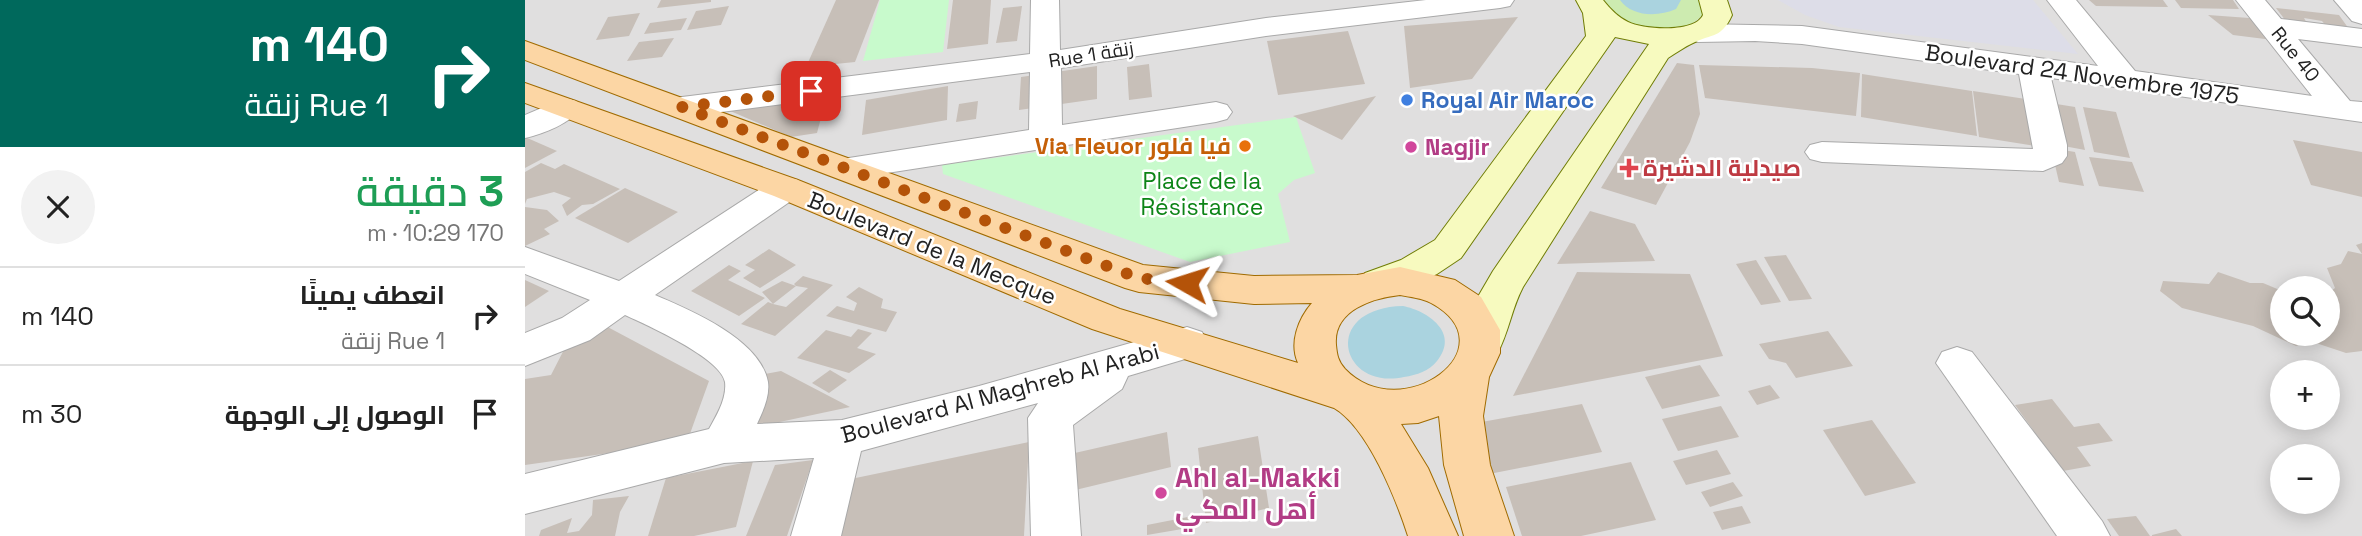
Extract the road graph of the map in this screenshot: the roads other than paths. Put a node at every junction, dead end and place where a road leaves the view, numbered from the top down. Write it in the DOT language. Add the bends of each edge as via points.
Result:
graph roads {
  1 [pos="1045,0"];
  2 [pos="1500,0"];
  3 [pos="1714,0"];
  4 [pos="2061,0"];
  5 [pos="2250,0"];
  6 [pos="2348,0"];
  7 [pos="1593,7"];
  8 [pos="1263,13"];
  9 [pos="2362,15"];
  10 [pos="2275,27"];
  11 [pos="1690,35"];
  12 [pos="1802,35"];
  13 [pos="2362,38"];
  14 [pos="525,50"];
  15 [pos="1045,61"];
  16 [pos="2032,68"];
  17 [pos="2126,81"];
  18 [pos="525,92"];
  19 [pos="682,107"];
  20 [pos="565,108"];
  21 [pos="2351,111"];
  22 [pos="1216,112"];
  23 [pos="525,128"];
  24 [pos="1046,138"];
  25 [pos="1822,152"];
  26 [pos="848,168"];
  27 [pos="786,188"];
  28 [pos="525,260"];
  29 [pos="1369,286"];
  30 [pos="622,297"];
  31 [pos="1187,343"];
  32 [pos="526,351"];
  33 [pos="1131,360"];
  34 [pos="1475,360"];
  35 [pos="1957,363"];
  36 [pos="1351,398"];
  37 [pos="842,438"];
  38 [pos="724,444"];
  39 [pos="525,494"];
  40 [pos="816,536"];
  41 [pos="1056,536"];
  42 [pos="1433,536"];
  43 [pos="1489,536"];
  44 [pos="2084,536"];
  1 -- 15 [label="street"];
  2 -- 8 [label="street, Rue 1 زنقة"];
  3 -- 11 [label="street" via="1717,17 1710,26"];
  3 -- 12 [label="street, Boulevard 24 Novembre 1975"];
  4 -- 17 [label="street"];
  5 -- 10 [label="street, Rue 40"];
  6 -- 9 [label="street"];
  7 -- 11 [label="street" via="1622,31 1651,37"];
  7 -- 29 [label="street" via="1601,36 1448,248 1407,274"];
  8 -- 15 [label="street, Rue 1 زنقة"];
  10 -- 13 [label="street"];
  10 -- 21 [label="street, Rue 40"];
  11 -- 12 [label="street, Boulevard 24 Novembre 1975"];
  11 -- 34 [label="street" via="1657,52 1492,307"];
  12 -- 16 [label="street, Boulevard 24 Novembre 1975"];
  14 -- 19 [label="main road, Boulevard de la Mecque"];
  15 -- 19 [label="street, Rue 1 زنقة"];
  15 -- 24 [label="street"];
  16 -- 17 [label="street, Boulevard 24 Novembre 1975"];
  16 -- 25 [label="street" via="2050,145 2050,156 2043,160"];
  17 -- 21 [label="street, Boulevard 24 Novembre 1975"];
  18 -- 20 [label="main road, Boulevard de la Mecque"];
  19 -- 26 [label="main road, Boulevard de la Mecque"];
  20 -- 23 [label="street"];
  20 -- 27 [label="main road, Boulevard de la Mecque"];
  22 -- 24 [label="street"];
  24 -- 26 [label="street"];
  26 -- 29 [label="main road, Boulevard de la Mecque" via="1139,278 1254,290"];
  27 -- 30 [label="street"];
  27 -- 31 [label="main road, Boulevard de la Mecque" via="1105,319"];
  28 -- 30 [label="street"];
  29 -- 34 [label="main road" via="1421,283 1458,299 1479,327"];
  29 -- 36 [label="main road" via="1337,302 1322,318 1313,338 1314,359 1324,378"];
  30 -- 32 [label="street" via="576,329"];
  30 -- 38 [label="street" via="723,348 738,362 746,380 741,408"];
  31 -- 33 [label="street, Boulevard Al Maghreb Al Arabi"];
  31 -- 36 [label="main road, Boulevard de la Mecque"];
  33 -- 37 [label="street, Boulevard Al Maghreb Al Arabi"];
  33 -- 41 [label="street" via="1050,418"];
  34 -- 36 [label="main road" via="1452,391 1432,401 1382,407"];
  34 -- 43 [label="main road" via="1461,416 1467,465"];
  35 -- 44 [label="street"];
  36 -- 42 [label="main road" via="1400,457"];
  37 -- 38 [label="street, Boulevard Al Maghreb Al Arabi"];
  37 -- 40 [label="street"];
  38 -- 39 [label="street, Boulevard Al Maghreb Al Arabi"];
}
